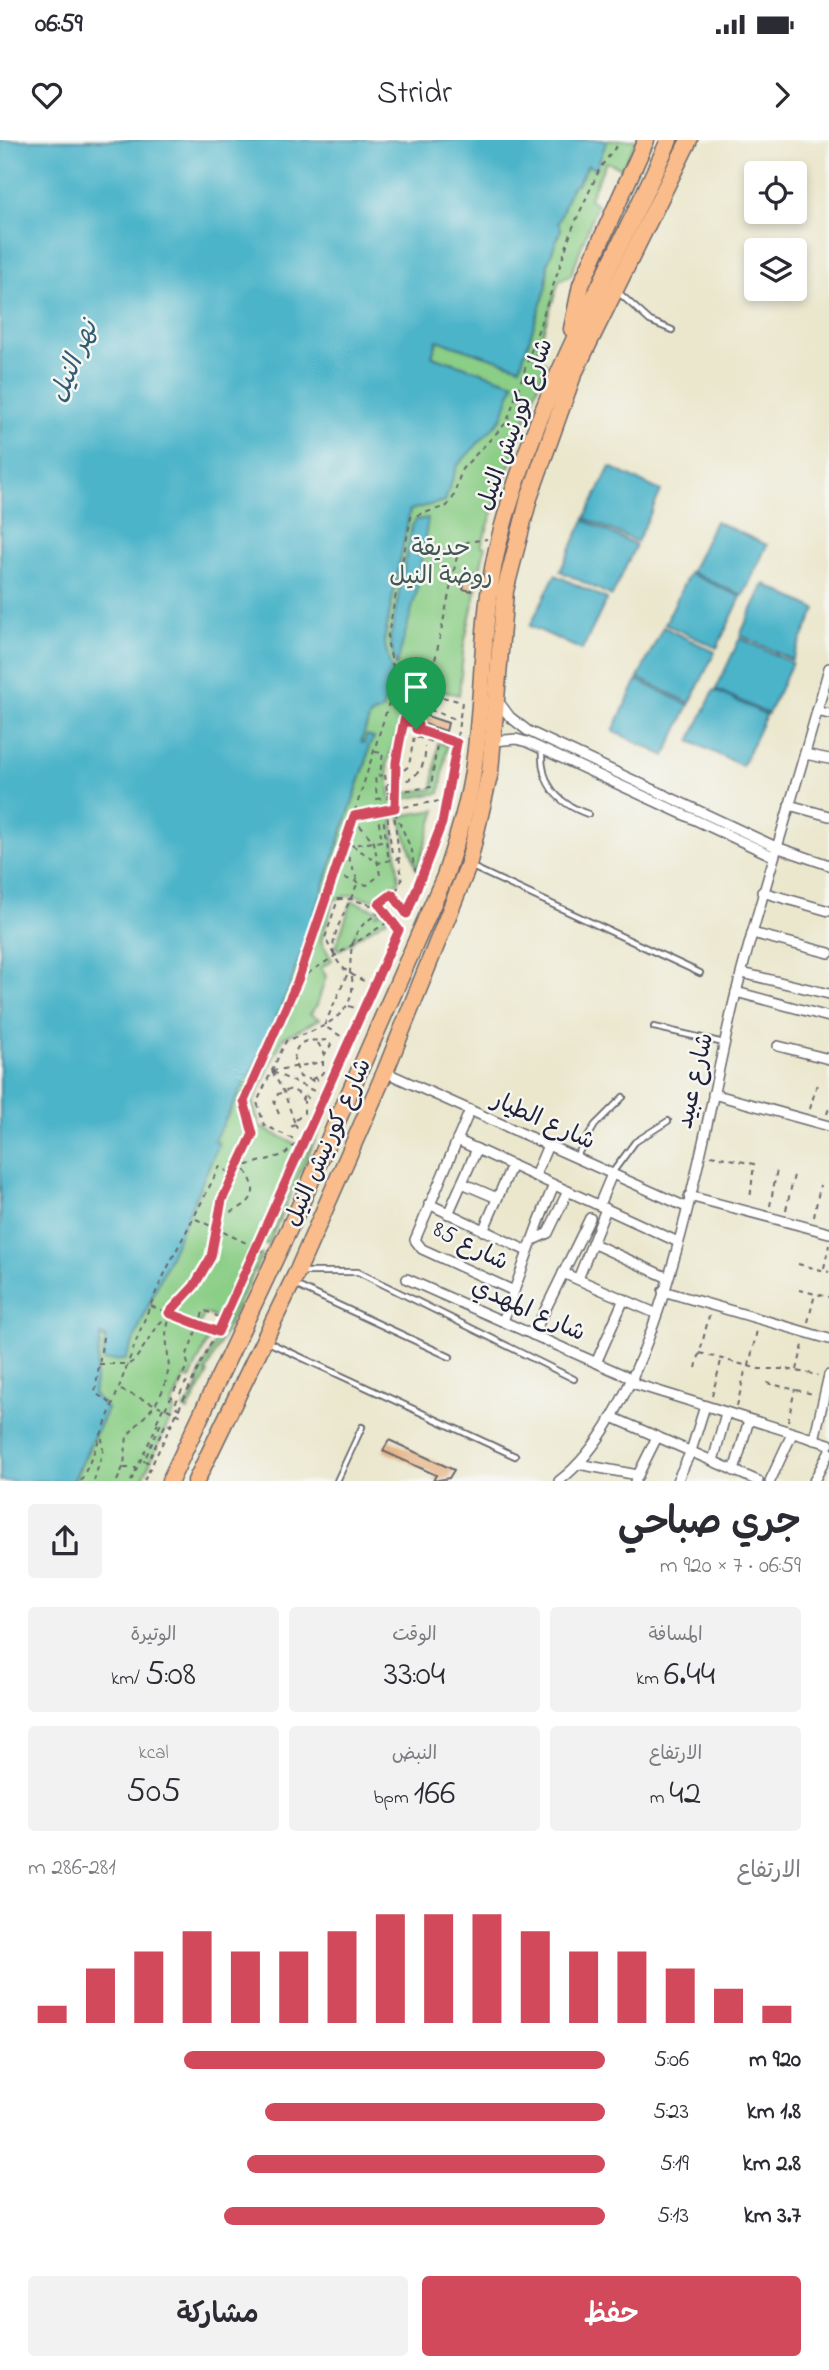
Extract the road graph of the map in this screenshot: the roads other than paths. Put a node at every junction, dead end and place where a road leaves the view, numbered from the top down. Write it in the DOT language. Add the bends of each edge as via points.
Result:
graph roads {
  1 [pos="646,140"];
  2 [pos="669,140"];
  3 [pos="690,140"];
  4 [pos="615,289"];
  5 [pos="672,330"];
  6 [pos="571,341"];
  7 [pos="829,668"];
  8 [pos="497,700"];
  9 [pos="817,712"];
  10 [pos="829,715"];
  11 [pos="494,741"];
  12 [pos="542,748"];
  13 [pos="806,754"];
  14 [pos="829,760"];
  15 [pos="789,805"];
  16 [pos="588,814"];
  17 [pos="829,816"];
  18 [pos="774,851"];
  19 [pos="829,865"];
  20 [pos="468,866"];
  21 [pos="762,892"];
  22 [pos="829,911"];
  23 [pos="752,933"];
  24 [pos="829,953"];
  25 [pos="742,972"];
  26 [pos="700,973"];
  27 [pos="736,992"];
  28 [pos="829,994"];
  29 [pos="829,1017"];
  30 [pos="654,1027"];
  31 [pos="725,1043"];
  32 [pos="778,1046"];
  33 [pos="829,1059"];
  34 [pos="386,1072"];
  35 [pos="713,1094"];
  36 [pos="623,1097"];
  37 [pos="470,1110"];
  38 [pos="668,1121"];
  39 [pos="829,1126"];
  40 [pos="457,1140"];
  41 [pos="548,1145"];
  42 [pos="477,1149"];
  43 [pos="575,1157"];
  44 [pos="512,1165"];
  45 [pos="612,1174"];
  46 [pos="535,1176"];
  47 [pos="462,1183"];
  48 [pos="554,1185"];
  49 [pos="568,1191"];
  50 [pos="689,1196"];
  51 [pos="497,1199"];
  52 [pos="429,1204"];
  53 [pos="602,1207"];
  54 [pos="686,1207"];
  55 [pos="298,1210"];
  56 [pos="448,1214"];
  57 [pos="590,1218"];
  58 [pos="318,1221"];
  59 [pos="483,1231"];
  60 [pos="829,1233"];
  61 [pos="535,1239"];
  62 [pos="676,1241"];
  63 [pos="592,1243"];
  64 [pos="527,1251"];
  65 [pos="275,1261"];
  66 [pos="563,1273"];
  67 [pos="295,1277"];
  68 [pos="666,1277"];
  69 [pos="407,1279"];
  70 [pos="578,1279"];
  71 [pos="514,1291"];
  72 [pos="663,1291"];
  73 [pos="624,1299"];
  74 [pos="655,1313"];
  75 [pos="503,1321"];
  76 [pos="533,1335"];
  77 [pos="829,1339"];
  78 [pos="264,1340"];
  79 [pos="450,1357"];
  80 [pos="596,1363"];
  81 [pos="829,1376"];
  82 [pos="574,1379"];
  83 [pos="633,1381"];
  84 [pos="707,1407"];
  85 [pos="731,1414"];
  86 [pos="612,1417"];
  87 [pos="749,1420"];
  88 [pos="362,1427"];
  89 [pos="789,1433"];
  90 [pos="657,1437"];
  91 [pos="814,1440"];
  92 [pos="829,1444"];
  93 [pos="691,1451"];
  94 [pos="829,1452"];
  95 [pos="515,1456"];
  96 [pos="713,1461"];
  97 [pos="578,1464"];
  98 [pos="733,1470"];
  99 [pos="637,1478"];
  100 [pos="170,1481"];
  101 [pos="196,1481"];
  102 [pos="337,1481"];
  103 [pos="559,1481"];
  104 [pos="677,1481"];
  105 [pos="725,1481"];
  106 [pos="758,1481"];
  107 [pos="770,1481"];
  108 [pos="814,1481"];
  1 -- 6 [label="highway" via="581,285"];
  2 -- 6 [label="highway, شارع كورنيش النيل"];
  3 -- 4 [label="highway, شارع كورنيش النيل"];
  4 -- 5 [label="lane" via="650,321"];
  4 -- 8 [label="highway, شارع كورنيش النيل" via="563,397 519,529 501,623"];
  6 -- 55 [label="highway, شارع كورنيش النيل" via="529,443 500,534 486,612 474,765 459,834 416,947"];
  7 -- 9 [label="street, شارع عبيد"];
  8 -- 11 [label="highway, شارع كورنيش النيل"];
  8 -- 18 [label="street" via="528,731"];
  9 -- 10 [label="street"];
  9 -- 13 [label="street, شارع عبيد"];
  11 -- 12 [label="street" via="516,739"];
  11 -- 20 [label="highway, شارع كورنيش النيل"];
  12 -- 16 [label="lane" via="546,783 564,803"];
  12 -- 18 [label="street"];
  13 -- 14 [label="street"];
  13 -- 15 [label="street, شارع عبيد"];
  15 -- 17 [label="street"];
  15 -- 18 [label="street, شارع عبيد"];
  18 -- 19 [label="street"];
  18 -- 21 [label="street, شارع عبيد"];
  20 -- 26 [label="lane"];
  20 -- 34 [label="highway, شارع كورنيش النيل"];
  21 -- 22 [label="street"];
  21 -- 23 [label="street, شارع عبيد"];
  23 -- 24 [label="street"];
  23 -- 25 [label="street, شارع عبيد"];
  25 -- 27 [label="street, شارع عبيد"];
  25 -- 28 [label="street"];
  27 -- 29 [label="street"];
  27 -- 31 [label="street, شارع عبيد"];
  30 -- 31 [label="lane"];
  31 -- 35 [label="street, شارع عبيد"];
  32 -- 33 [label="street"];
  34 -- 37 [label="street, شارع الطيار"];
  34 -- 58 [label="highway, شارع كورنيش النيل"];
  35 -- 39 [label="street"];
  35 -- 50 [label="street, شارع عبيد"];
  36 -- 43 [label="lane" via="595,1125"];
  37 -- 40 [label="street"];
  37 -- 41 [label="street, شارع الطيار"];
  38 -- 45 [label="lane" via="635,1142"];
  40 -- 42 [label="street"];
  40 -- 52 [label="street"];
  41 -- 43 [label="street, شارع الطيار"];
  41 -- 46 [label="street"];
  42 -- 44 [label="street"];
  42 -- 47 [label="street"];
  43 -- 45 [label="street, شارع الطيار"];
  44 -- 46 [label="street"];
  44 -- 51 [label="street"];
  45 -- 53 [label="street"];
  45 -- 54 [label="street, شارع الطيار"];
  46 -- 48 [label="street"];
  47 -- 51 [label="street"];
  47 -- 56 [label="street"];
  48 -- 49 [label="street"];
  48 -- 61 [label="street"];
  49 -- 53 [label="street"];
  49 -- 61 [label="street" via="548,1233"];
  50 -- 54 [label="street, شارع عبيد"];
  50 -- 60 [label="street"];
  51 -- 59 [label="street"];
  52 -- 56 [label="street"];
  52 -- 71 [label="street, شارع 85" via="416,1233 418,1245"];
  53 -- 62 [label="street"];
  53 -- 63 [label="street"];
  54 -- 62 [label="street, شارع عبيد"];
  55 -- 58 [label="highway" via="302,1222"];
  55 -- 65 [label="highway, شارع كورنيش النيل"];
  56 -- 59 [label="street"];
  57 -- 66 [label="street"];
  58 -- 67 [label="highway, شارع كورنيش النيل"];
  59 -- 64 [label="street"];
  61 -- 64 [label="street"];
  62 -- 68 [label="street, شارع عبيد"];
  63 -- 68 [label="street"];
  63 -- 70 [label="street"];
  64 -- 71 [label="street"];
  65 -- 67 [label="highway" via="291,1261"];
  65 -- 100 [label="highway, شارع كورنيش النيل"];
  66 -- 70 [label="street"];
  66 -- 76 [label="street"];
  67 -- 78 [label="highway, شارع كورنيش النيل"];
  67 -- 79 [label="lane"];
  67 -- 82 [label="lane" via="358,1272"];
  68 -- 72 [label="street, شارع عبيد"];
  69 -- 75 [label="street, شارع المهدي"];
  70 -- 73 [label="street"];
  71 -- 75 [label="street"];
  72 -- 74 [label="street, شارع عبيد"];
  72 -- 77 [label="street"];
  73 -- 74 [label="street"];
  73 -- 80 [label="street"];
  74 -- 83 [label="street, شارع عبيد"];
  75 -- 76 [label="street, شارع المهدي"];
  76 -- 80 [label="street, شارع المهدي"];
  78 -- 95 [label="lane"];
  78 -- 101 [label="highway, شارع كورنيش النيل"];
  80 -- 83 [label="street, شارع المهدي"];
  81 -- 91 [label="street"];
  83 -- 84 [label="street, شارع المهدي"];
  83 -- 86 [label="street, شارع عبيد"];
  84 -- 85 [label="street, شارع المهدي"];
  84 -- 93 [label="street"];
  85 -- 87 [label="street, شارع المهدي"];
  85 -- 96 [label="street"];
  86 -- 90 [label="street"];
  86 -- 97 [label="street, شارع عبيد"];
  87 -- 89 [label="street, شارع المهدي"];
  87 -- 98 [label="street"];
  88 -- 102 [label="lane"];
  89 -- 91 [label="street, شارع المهدي"];
  89 -- 107 [label="street"];
  90 -- 93 [label="street"];
  90 -- 99 [label="street"];
  91 -- 92 [label="street, شارع المهدي"];
  93 -- 96 [label="street"];
  93 -- 104 [label="street"];
  94 -- 108 [label="street"];
  96 -- 98 [label="street"];
  97 -- 99 [label="street"];
  97 -- 103 [label="street, شارع عبيد"];
  98 -- 105 [label="street"];
  98 -- 106 [label="street"];
}
